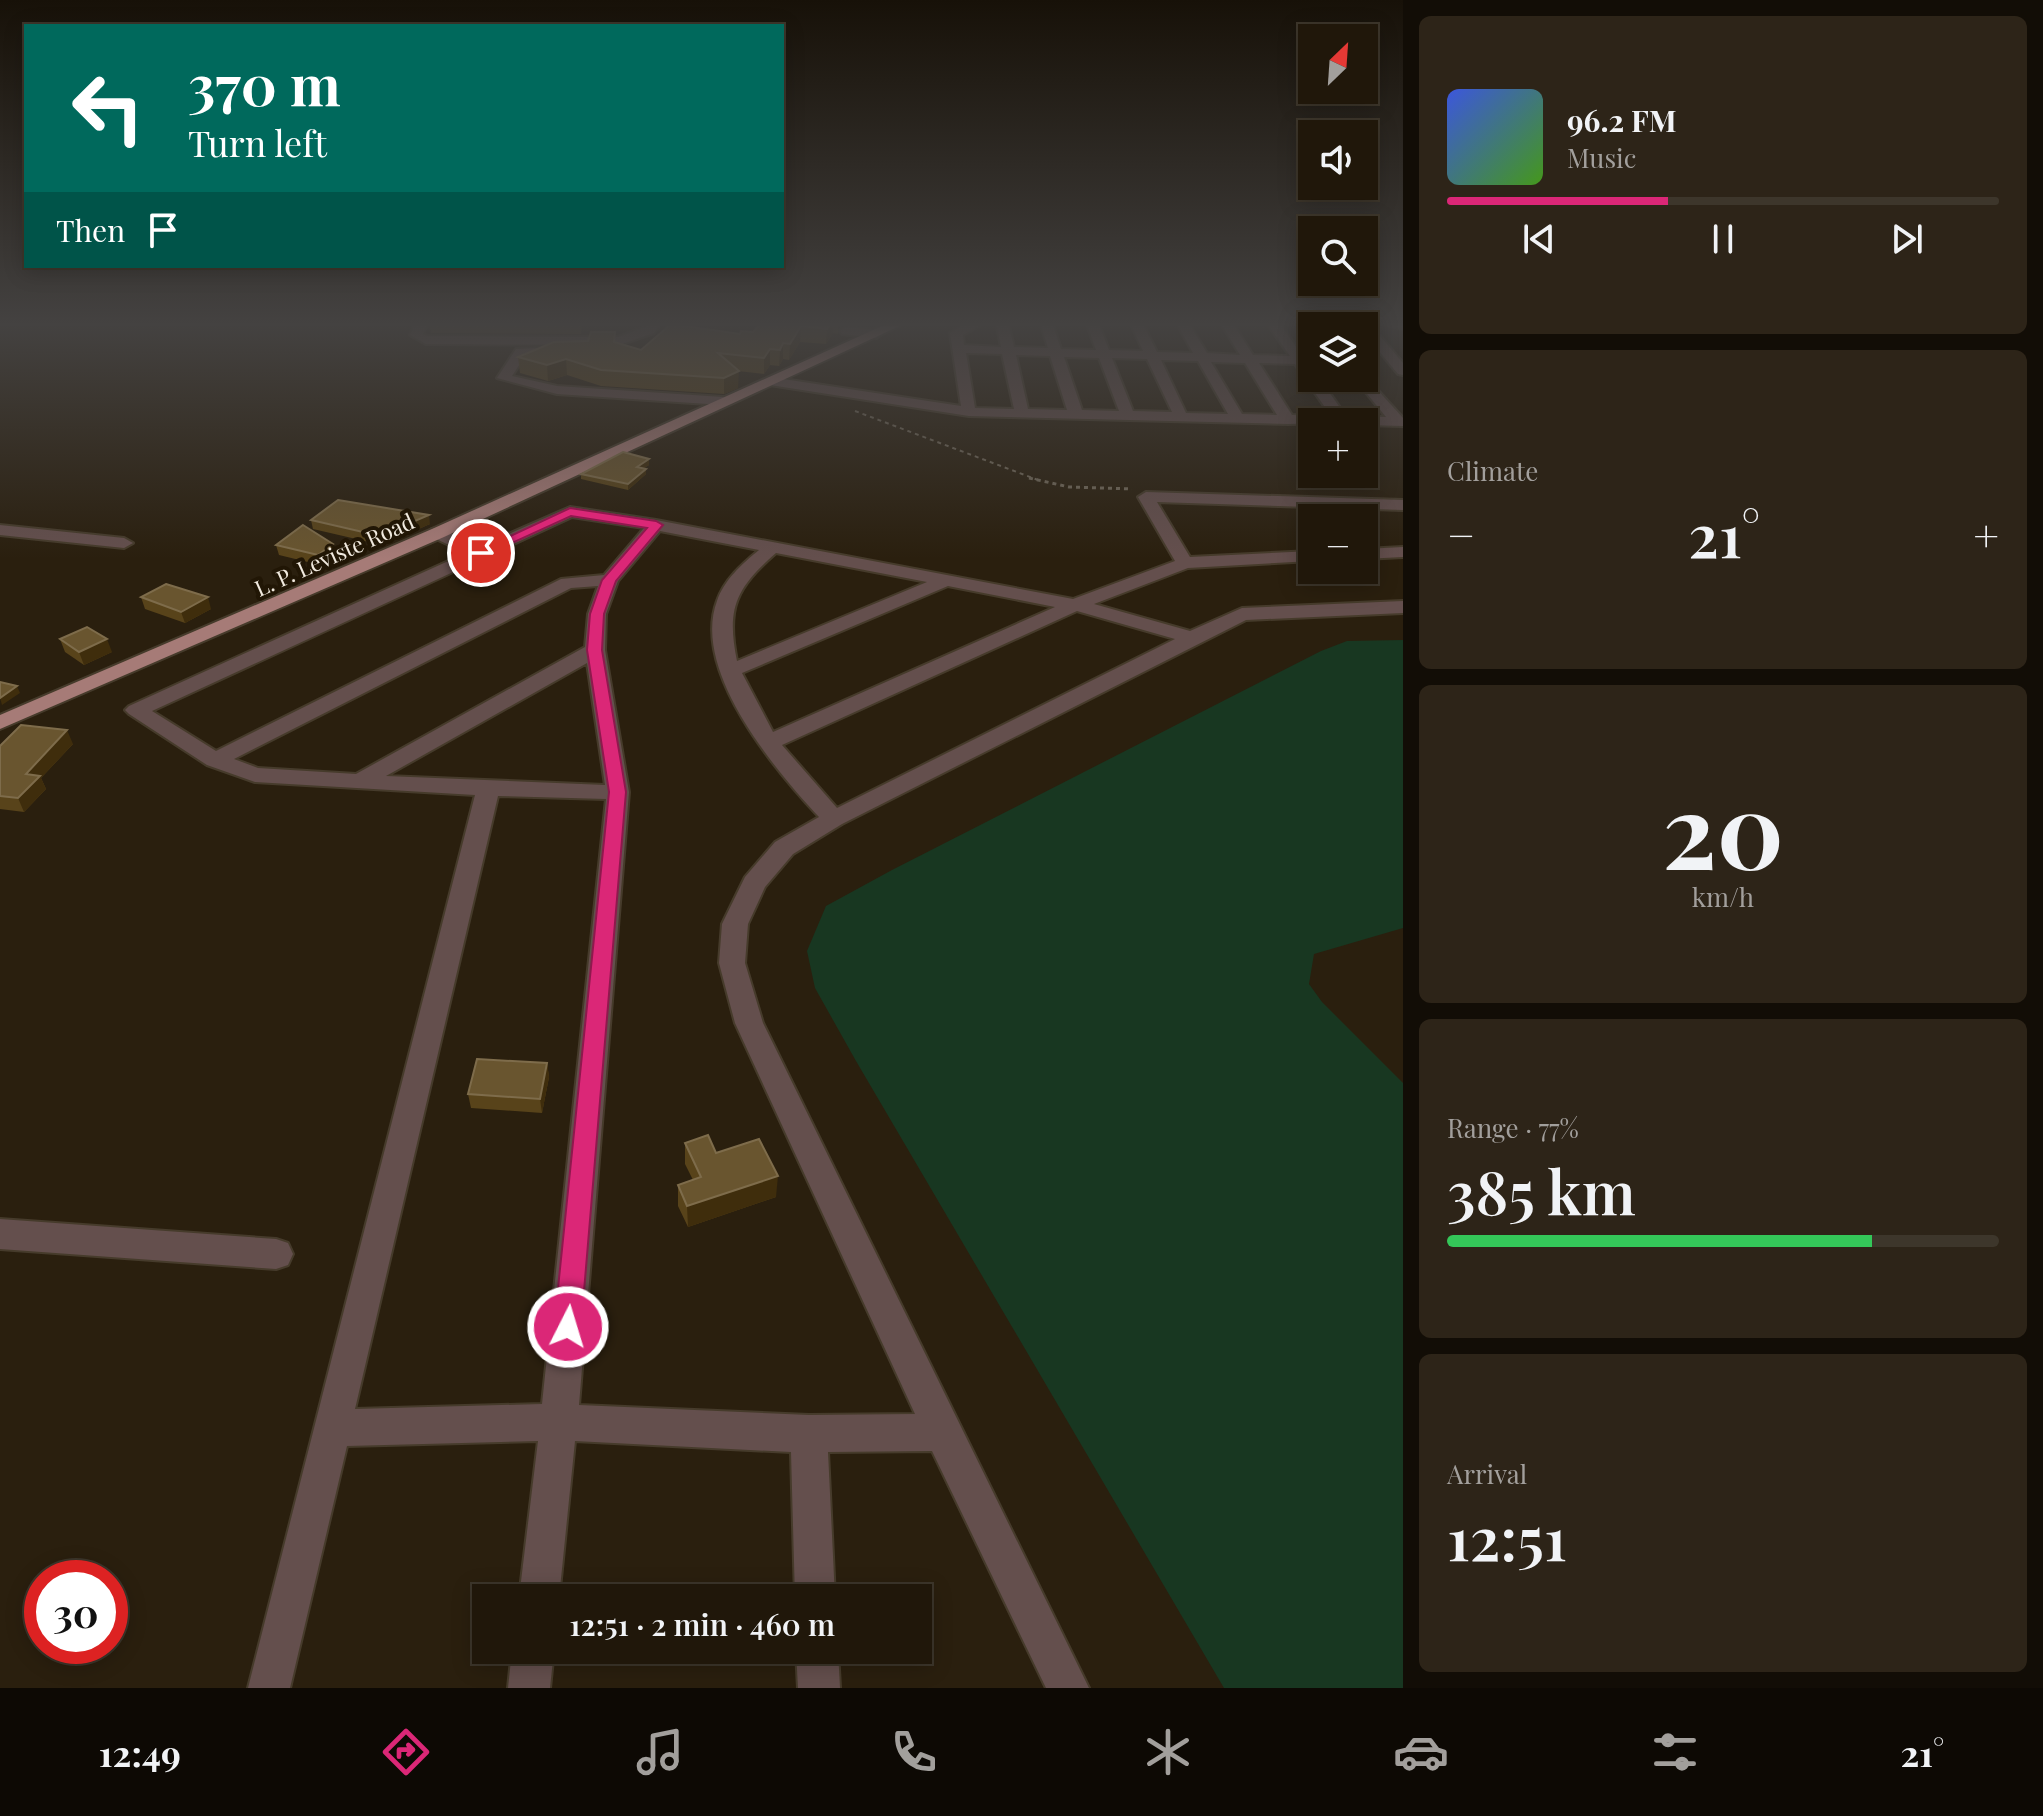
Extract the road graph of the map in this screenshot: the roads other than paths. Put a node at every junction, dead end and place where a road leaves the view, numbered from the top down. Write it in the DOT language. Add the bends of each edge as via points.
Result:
graph roads {
  1 [pos="720,401"];
  2 [pos="723,401"];
  3 [pos="897,401"];
  4 [pos="967,401"];
  5 [pos="1019,401"];
  6 [pos="1071,401"];
  7 [pos="1122,401"];
  8 [pos="1173,401"];
  9 [pos="1227,401"];
  10 [pos="1276,401"];
  11 [pos="1381,401"];
  12 [pos="969,412"];
  13 [pos="1022,414"];
  14 [pos="1076,415"];
  15 [pos="1128,416"];
  16 [pos="1181,417"];
  17 [pos="1238,419"];
  18 [pos="1288,420"];
  19 [pos="1298,420"];
  20 [pos="1378,422"];
  21 [pos="1400,422"];
  22 [pos="1403,505"];
  23 [pos="656,525"];
  24 [pos="0,530"];
  25 [pos="438,533"];
  26 [pos="124,543"];
  27 [pos="773,547"];
  28 [pos="1403,552"];
  29 [pos="481,553"];
  30 [pos="1378,553"];
  31 [pos="1298,557"];
  32 [pos="1185,563"];
  33 [pos="609,580"];
  34 [pos="945,581"];
  35 [pos="1075,605"];
  36 [pos="1403,607"];
  37 [pos="1192,638"];
  38 [pos="595,650"];
  39 [pos="732,670"];
  40 [pos="0,723"];
  41 [pos="767,743"];
  42 [pos="215,760"];
  43 [pos="360,781"];
  44 [pos="488,789"];
  45 [pos="618,792"];
  46 [pos="834,819"];
  47 [pos="0,1234"];
  48 [pos="276,1254"];
  49 [pos="559,1422"];
  50 [pos="334,1428"];
  51 [pos="942,1432"];
  52 [pos="809,1434"];
  53 [pos="541,1584"];
  54 [pos="814,1584"];
  55 [pos="532,1664"];
  56 [pos="818,1664"];
  57 [pos="269,1688"];
  58 [pos="529,1688"];
  59 [pos="819,1688"];
  60 [pos="1068,1688"];
  1 -- 2 [label="street"];
  2 -- 25 [label="main road, L. P. Leviste Road"];
  3 -- 12 [label="street"];
  4 -- 12 [label="street"];
  5 -- 13 [label="street"];
  6 -- 14 [label="street"];
  7 -- 15 [label="street"];
  8 -- 16 [label="street"];
  9 -- 17 [label="street"];
  10 -- 18 [label="street"];
  11 -- 21 [label="street"];
  12 -- 13 [label="street"];
  13 -- 14 [label="street"];
  14 -- 15 [label="street"];
  15 -- 16 [label="street"];
  16 -- 17 [label="street"];
  17 -- 18 [label="street"];
  18 -- 19 [label="street"];
  20 -- 21 [label="street"];
  22 -- 32 [label="street" via="1146,497"];
  23 -- 27 [label="street"];
  23 -- 29 [label="street" via="570,512"];
  23 -- 33 [label="street"];
  24 -- 26 [label="street"];
  25 -- 29 [label="street"];
  25 -- 40 [label="main road, L. P. Leviste Road"];
  27 -- 34 [label="street"];
  27 -- 39 [label="street" via="744,571 724,606 722,641"];
  28 -- 30 [label="street"];
  29 -- 42 [label="street" via="136,710"];
  31 -- 32 [label="street"];
  32 -- 35 [label="street"];
  33 -- 38 [label="street" via="597,614"];
  33 -- 42 [label="street" via="567,583"];
  34 -- 35 [label="street"];
  34 -- 39 [label="street"];
  35 -- 37 [label="street"];
  35 -- 41 [label="street"];
  36 -- 37 [label="street" via="1242,614"];
  37 -- 46 [label="street"];
  38 -- 43 [label="street"];
  38 -- 45 [label="street"];
  39 -- 41 [label="street"];
  41 -- 46 [label="street"];
  42 -- 43 [label="street" via="255,775"];
  43 -- 44 [label="street"];
  44 -- 45 [label="street"];
  44 -- 50 [label="street"];
  45 -- 49 [label="street"];
  46 -- 51 [label="street" via="784,848 754,883 735,924 732,963 749,1023"];
  47 -- 48 [label="street"];
  49 -- 50 [label="street"];
  49 -- 52 [label="street"];
  49 -- 53 [label="street"];
  50 -- 57 [label="street"];
  51 -- 52 [label="street"];
  51 -- 60 [label="street"];
  52 -- 54 [label="street"];
  55 -- 58 [label="street"];
  56 -- 59 [label="street"];
}
